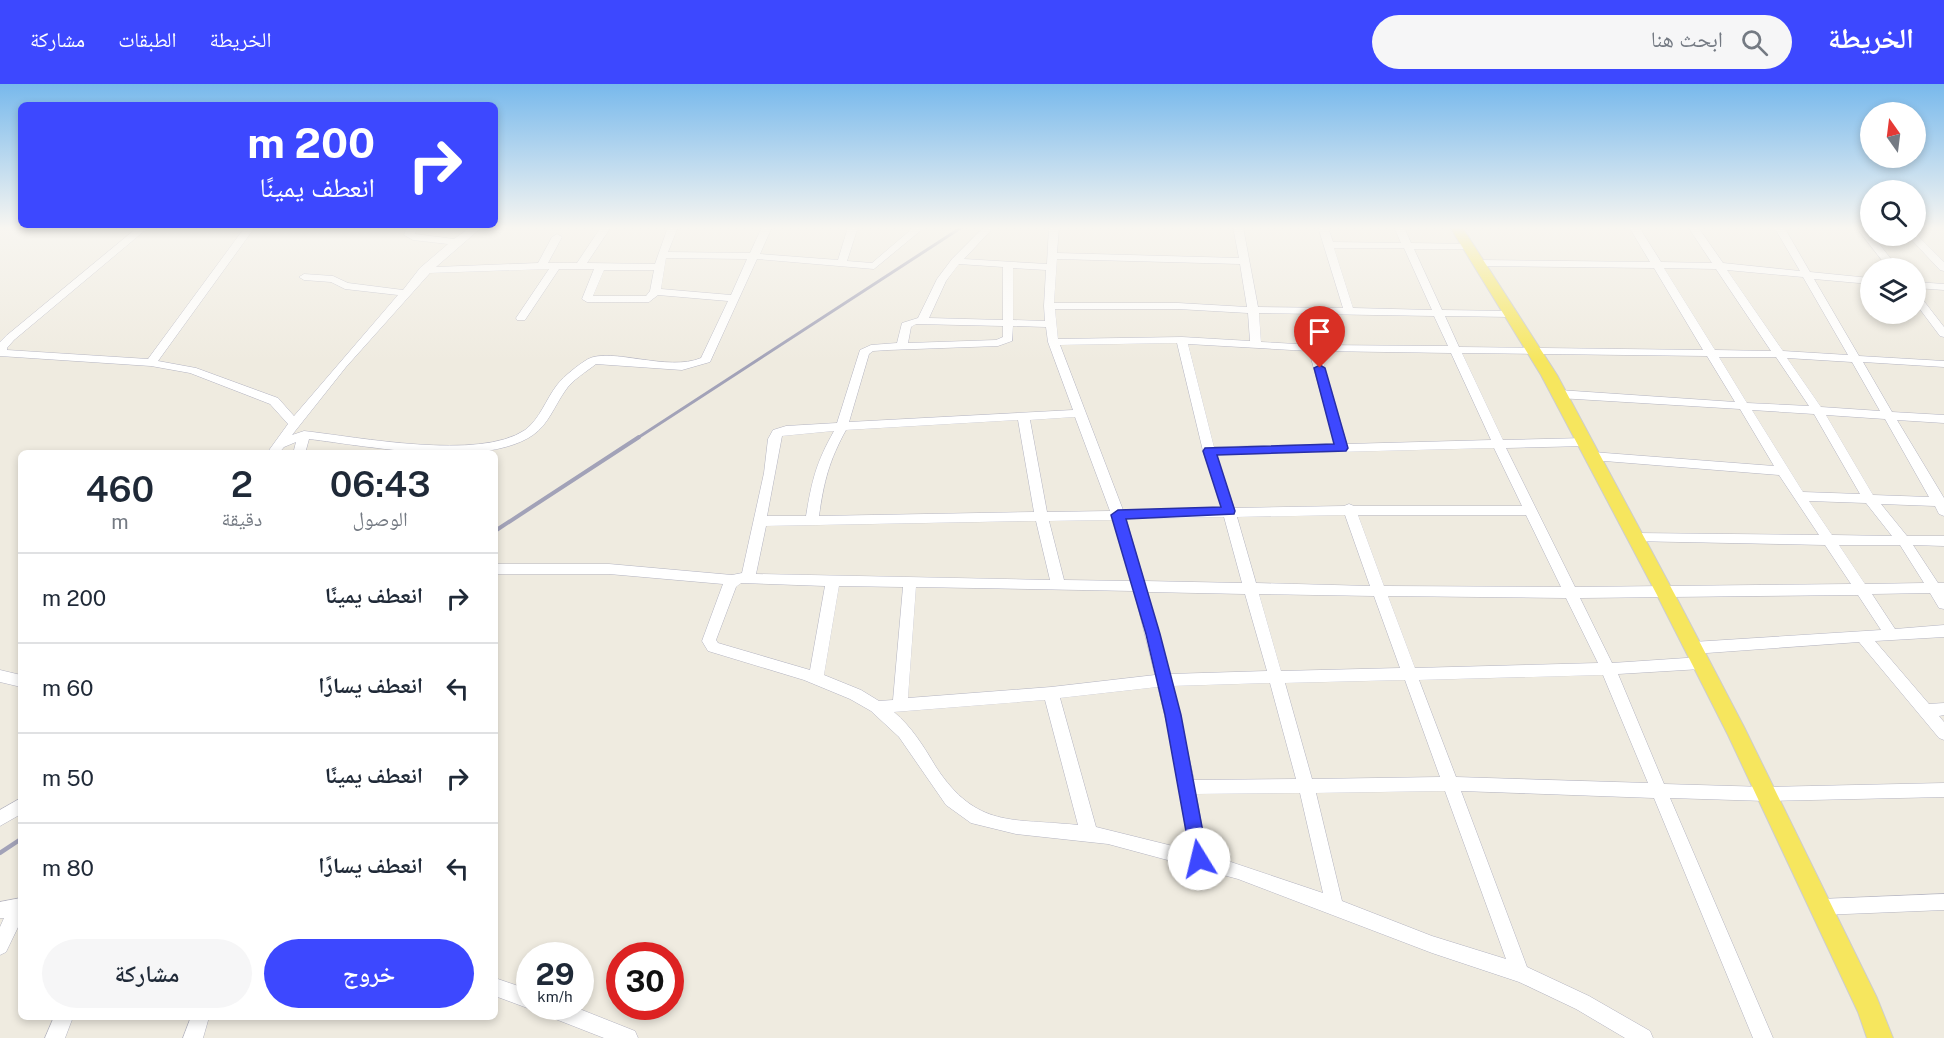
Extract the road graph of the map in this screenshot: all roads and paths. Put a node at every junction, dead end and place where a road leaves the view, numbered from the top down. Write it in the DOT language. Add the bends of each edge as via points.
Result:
graph roads {
  1 [pos="90,272"];
  2 [pos="218,272"];
  3 [pos="423,272"];
  4 [pos="552,272"];
  5 [pos="598,272"];
  6 [pos="658,272"];
  7 [pos="747,272"];
  8 [pos="948,272"];
  9 [pos="1008,272"];
  10 [pos="1051,272"];
  11 [pos="1246,272"];
  12 [pos="1337,272"];
  13 [pos="1421,272"];
  14 [pos="1485,272"];
  15 [pos="1660,272"];
  16 [pos="1722,272"];
  17 [pos="1766,272"];
  18 [pos="1803,272"];
  19 [pos="1805,276"];
  20 [pos="304,277"];
  21 [pos="1860,280"];
  22 [pos="1926,286"];
  23 [pos="1944,287"];
  24 [pos="655,292"];
  25 [pos="405,294"];
  26 [pos="735,298"];
  27 [pos="1048,306"];
  28 [pos="1253,310"];
  29 [pos="1349,311"];
  30 [pos="1926,311"];
  31 [pos="1440,312"];
  32 [pos="1512,314"];
  33 [pos="521,318"];
  34 [pos="922,321"];
  35 [pos="1008,322"];
  36 [pos="1051,324"];
  37 [pos="1944,334"];
  38 [pos="1182,340"];
  39 [pos="1053,342"];
  40 [pos="1256,345"];
  41 [pos="902,346"];
  42 [pos="1314,348"];
  43 [pos="1457,351"];
  44 [pos="1535,352"];
  45 [pos="1709,353"];
  46 [pos="1779,354"];
  47 [pos="1,356"];
  48 [pos="1856,361"];
  49 [pos="151,363"];
  50 [pos="1944,364"];
  51 [pos="1559,394"];
  52 [pos="1744,406"];
  53 [pos="1817,410"];
  54 [pos="1080,413"];
  55 [pos="1890,415"];
  56 [pos="1023,416"];
  57 [pos="1944,419"];
  58 [pos="294,423"];
  59 [pos="842,427"];
  60 [pos="304,435"];
  61 [pos="1498,443"];
  62 [pos="276,448"];
  63 [pos="1342,448"];
  64 [pos="1588,449"];
  65 [pos="300,450"];
  66 [pos="1209,451"];
  67 [pos="1783,471"];
  68 [pos="1800,496"];
  69 [pos="1869,498"];
  70 [pos="1942,505"];
  71 [pos="1349,509"];
  72 [pos="1530,510"];
  73 [pos="1229,511"];
  74 [pos="1118,515"];
  75 [pos="1041,516"];
  76 [pos="812,520"];
  77 [pos="761,521"];
  78 [pos="1635,538"];
  79 [pos="1829,539"];
  80 [pos="1904,540"];
  81 [pos="1944,541"];
  82 [pos="498,569"];
  83 [pos="748,579"];
  84 [pos="732,580"];
  85 [pos="833,581"];
  86 [pos="910,582"];
  87 [pos="1058,584"];
  88 [pos="1137,585"];
  89 [pos="1250,588"];
  90 [pos="1939,588"];
  91 [pos="1863,589"];
  92 [pos="1379,591"];
  93 [pos="1571,591"];
  94 [pos="1665,593"];
  95 [pos="1944,604"];
  96 [pos="1944,631"];
  97 [pos="1891,634"];
  98 [pos="1862,636"];
  99 [pos="1697,655"];
  100 [pos="1608,669"];
  101 [pos="1408,672"];
  102 [pos="0,676"];
  103 [pos="1276,676"];
  104 [pos="18,680"];
  105 [pos="816,680"];
  106 [pos="1165,680"];
  107 [pos="1051,693"];
  108 [pos="900,705"];
  109 [pos="878,707"];
  110 [pos="1944,709"];
  111 [pos="1925,711"];
  112 [pos="1944,733"];
  113 [pos="1450,784"];
  114 [pos="1306,785"];
  115 [pos="1188,787"];
  116 [pos="1659,790"];
  117 [pos="1944,790"];
  118 [pos="1766,794"];
  119 [pos="18,807"];
  120 [pos="0,819"];
  121 [pos="1089,833"];
  122 [pos="1199,859"];
  123 [pos="1944,902"];
  124 [pos="1334,905"];
  125 [pos="18,906"];
  126 [pos="1821,907"];
  127 [pos="0,910"];
  128 [pos="18,910"];
  129 [pos="0,946"];
  130 [pos="1520,973"];
  131 [pos="498,988"];
  132 [pos="516,995"];
  133 [pos="63,1020"];
  134 [pos="199,1020"];
  135 [pos="582,1020"];
  136 [pos="55,1038"];
  137 [pos="193,1038"];
  138 [pos="628,1038"];
  139 [pos="1643,1038"];
  140 [pos="1763,1038"];
  141 [pos="1880,1038"];
  1 -- 47 [label="street" via="10,338 1,348"];
  2 -- 49 [label="street"];
  3 -- 25 [label="street"];
  4 -- 33 [label="street"];
  5 -- 24 [label="street" via="587,299 642,301"];
  6 -- 24 [label="street"];
  7 -- 26 [label="street"];
  8 -- 34 [label="street"];
  9 -- 35 [label="street"];
  10 -- 27 [label="street"];
  11 -- 28 [label="street"];
  12 -- 29 [label="street"];
  13 -- 31 [label="street"];
  14 -- 32 [label="main road"];
  15 -- 45 [label="street"];
  16 -- 46 [label="street"];
  17 -- 19 [label="street"];
  18 -- 19 [label="street"];
  19 -- 21 [label="street"];
  19 -- 48 [label="street"];
  20 -- 25 [label="street"];
  22 -- 23 [label="street"];
  24 -- 26 [label="street"];
  25 -- 58 [label="street"];
  26 -- 60 [label="street" via="706,360 676,366 589,362 562,386 536,427 500,445 442,450"];
  27 -- 28 [label="street"];
  27 -- 36 [label="street"];
  28 -- 29 [label="street"];
  28 -- 40 [label="street"];
  29 -- 31 [label="street"];
  30 -- 37 [label="street"];
  31 -- 32 [label="street"];
  31 -- 43 [label="street"];
  32 -- 44 [label="main road"];
  34 -- 35 [label="street"];
  34 -- 41 [label="street" via="906,325"];
  35 -- 36 [label="street"];
  35 -- 41 [label="street" via="1008,339 1003,342"];
  36 -- 39 [label="street"];
  38 -- 39 [label="street"];
  38 -- 40 [label="street"];
  38 -- 66 [label="street"];
  39 -- 54 [label="street"];
  40 -- 42 [label="street"];
  41 -- 59 [label="street" via="864,352"];
  42 -- 43 [label="street"];
  42 -- 63 [label="street"];
  43 -- 44 [label="street"];
  43 -- 61 [label="street"];
  44 -- 45 [label="street"];
  44 -- 51 [label="main road"];
  45 -- 46 [label="street"];
  45 -- 52 [label="street"];
  46 -- 48 [label="street"];
  46 -- 53 [label="street"];
  47 -- 49 [label="street"];
  48 -- 50 [label="street"];
  48 -- 55 [label="street"];
  49 -- 58 [label="street" via="216,376 274,401"];
  51 -- 52 [label="street"];
  51 -- 64 [label="main road"];
  52 -- 53 [label="street"];
  52 -- 67 [label="street"];
  53 -- 55 [label="street"];
  53 -- 69 [label="street"];
  54 -- 56 [label="street"];
  54 -- 74 [label="street"];
  55 -- 57 [label="street"];
  55 -- 70 [label="street"];
  56 -- 59 [label="street"];
  56 -- 75 [label="street"];
  58 -- 62 [label="street"];
  59 -- 76 [label="street" via="825,457"];
  59 -- 77 [label="street" via="777,433"];
  60 -- 62 [label="street"];
  60 -- 65 [label="street"];
  61 -- 63 [label="street"];
  61 -- 64 [label="street"];
  61 -- 72 [label="street"];
  63 -- 66 [label="street"];
  64 -- 67 [label="street"];
  64 -- 78 [label="main road"];
  66 -- 73 [label="street"];
  67 -- 68 [label="street"];
  68 -- 69 [label="street"];
  68 -- 79 [label="street"];
  69 -- 70 [label="street"];
  69 -- 80 [label="street"];
  71 -- 72 [label="street"];
  71 -- 73 [label="street"];
  71 -- 92 [label="street"];
  72 -- 93 [label="street"];
  73 -- 74 [label="street"];
  73 -- 89 [label="street"];
  74 -- 75 [label="street"];
  74 -- 88 [label="street"];
  75 -- 76 [label="street"];
  75 -- 87 [label="street"];
  76 -- 77 [label="street"];
  77 -- 83 [label="street"];
  78 -- 79 [label="street"];
  78 -- 94 [label="main road"];
  79 -- 80 [label="street"];
  79 -- 91 [label="street"];
  80 -- 81 [label="street"];
  80 -- 90 [label="street"];
  82 -- 84 [label="street" via="609,569"];
  83 -- 84 [label="street"];
  83 -- 85 [label="street"];
  84 -- 105 [label="street" via="709,641 713,647"];
  85 -- 86 [label="street"];
  85 -- 105 [label="street"];
  86 -- 87 [label="street"];
  86 -- 108 [label="street"];
  87 -- 88 [label="street"];
  88 -- 89 [label="street"];
  88 -- 106 [label="street"];
  89 -- 92 [label="street"];
  89 -- 103 [label="street"];
  90 -- 91 [label="street"];
  90 -- 95 [label="street"];
  91 -- 94 [label="street"];
  91 -- 97 [label="street"];
  92 -- 93 [label="street"];
  92 -- 101 [label="street"];
  93 -- 94 [label="street"];
  93 -- 100 [label="street"];
  94 -- 99 [label="main road"];
  96 -- 97 [label="street"];
  97 -- 98 [label="street"];
  98 -- 99 [label="street"];
  98 -- 111 [label="street"];
  99 -- 100 [label="street"];
  99 -- 118 [label="main road"];
  100 -- 101 [label="street"];
  100 -- 116 [label="street"];
  101 -- 103 [label="street"];
  101 -- 113 [label="street"];
  102 -- 104 [label="street"];
  103 -- 106 [label="street"];
  103 -- 114 [label="street"];
  105 -- 109 [label="street" via="853,692"];
  106 -- 107 [label="street"];
  106 -- 115 [label="street"];
  107 -- 108 [label="street"];
  107 -- 121 [label="street"];
  108 -- 109 [label="street"];
  109 -- 121 [label="street" via="896,722 961,810 980,819"];
  110 -- 111 [label="street"];
  111 -- 112 [label="street"];
  113 -- 114 [label="street"];
  113 -- 116 [label="street"];
  113 -- 130 [label="street"];
  114 -- 115 [label="street"];
  114 -- 124 [label="street"];
  115 -- 122 [label="street"];
  116 -- 118 [label="street"];
  116 -- 140 [label="street"];
  117 -- 118 [label="street"];
  118 -- 126 [label="main road"];
  119 -- 120 [label="street"];
  121 -- 122 [label="street"];
  122 -- 124 [label="street"];
  123 -- 126 [label="street"];
  124 -- 130 [label="street" via="1422,941"];
  125 -- 127 [label="street"];
  126 -- 141 [label="main road"];
  128 -- 129 [label="street"];
  130 -- 139 [label="street" via="1577,998"];
  131 -- 132 [label="street"];
  133 -- 136 [label="street"];
  134 -- 137 [label="street"];
  135 -- 138 [label="street"];
}
